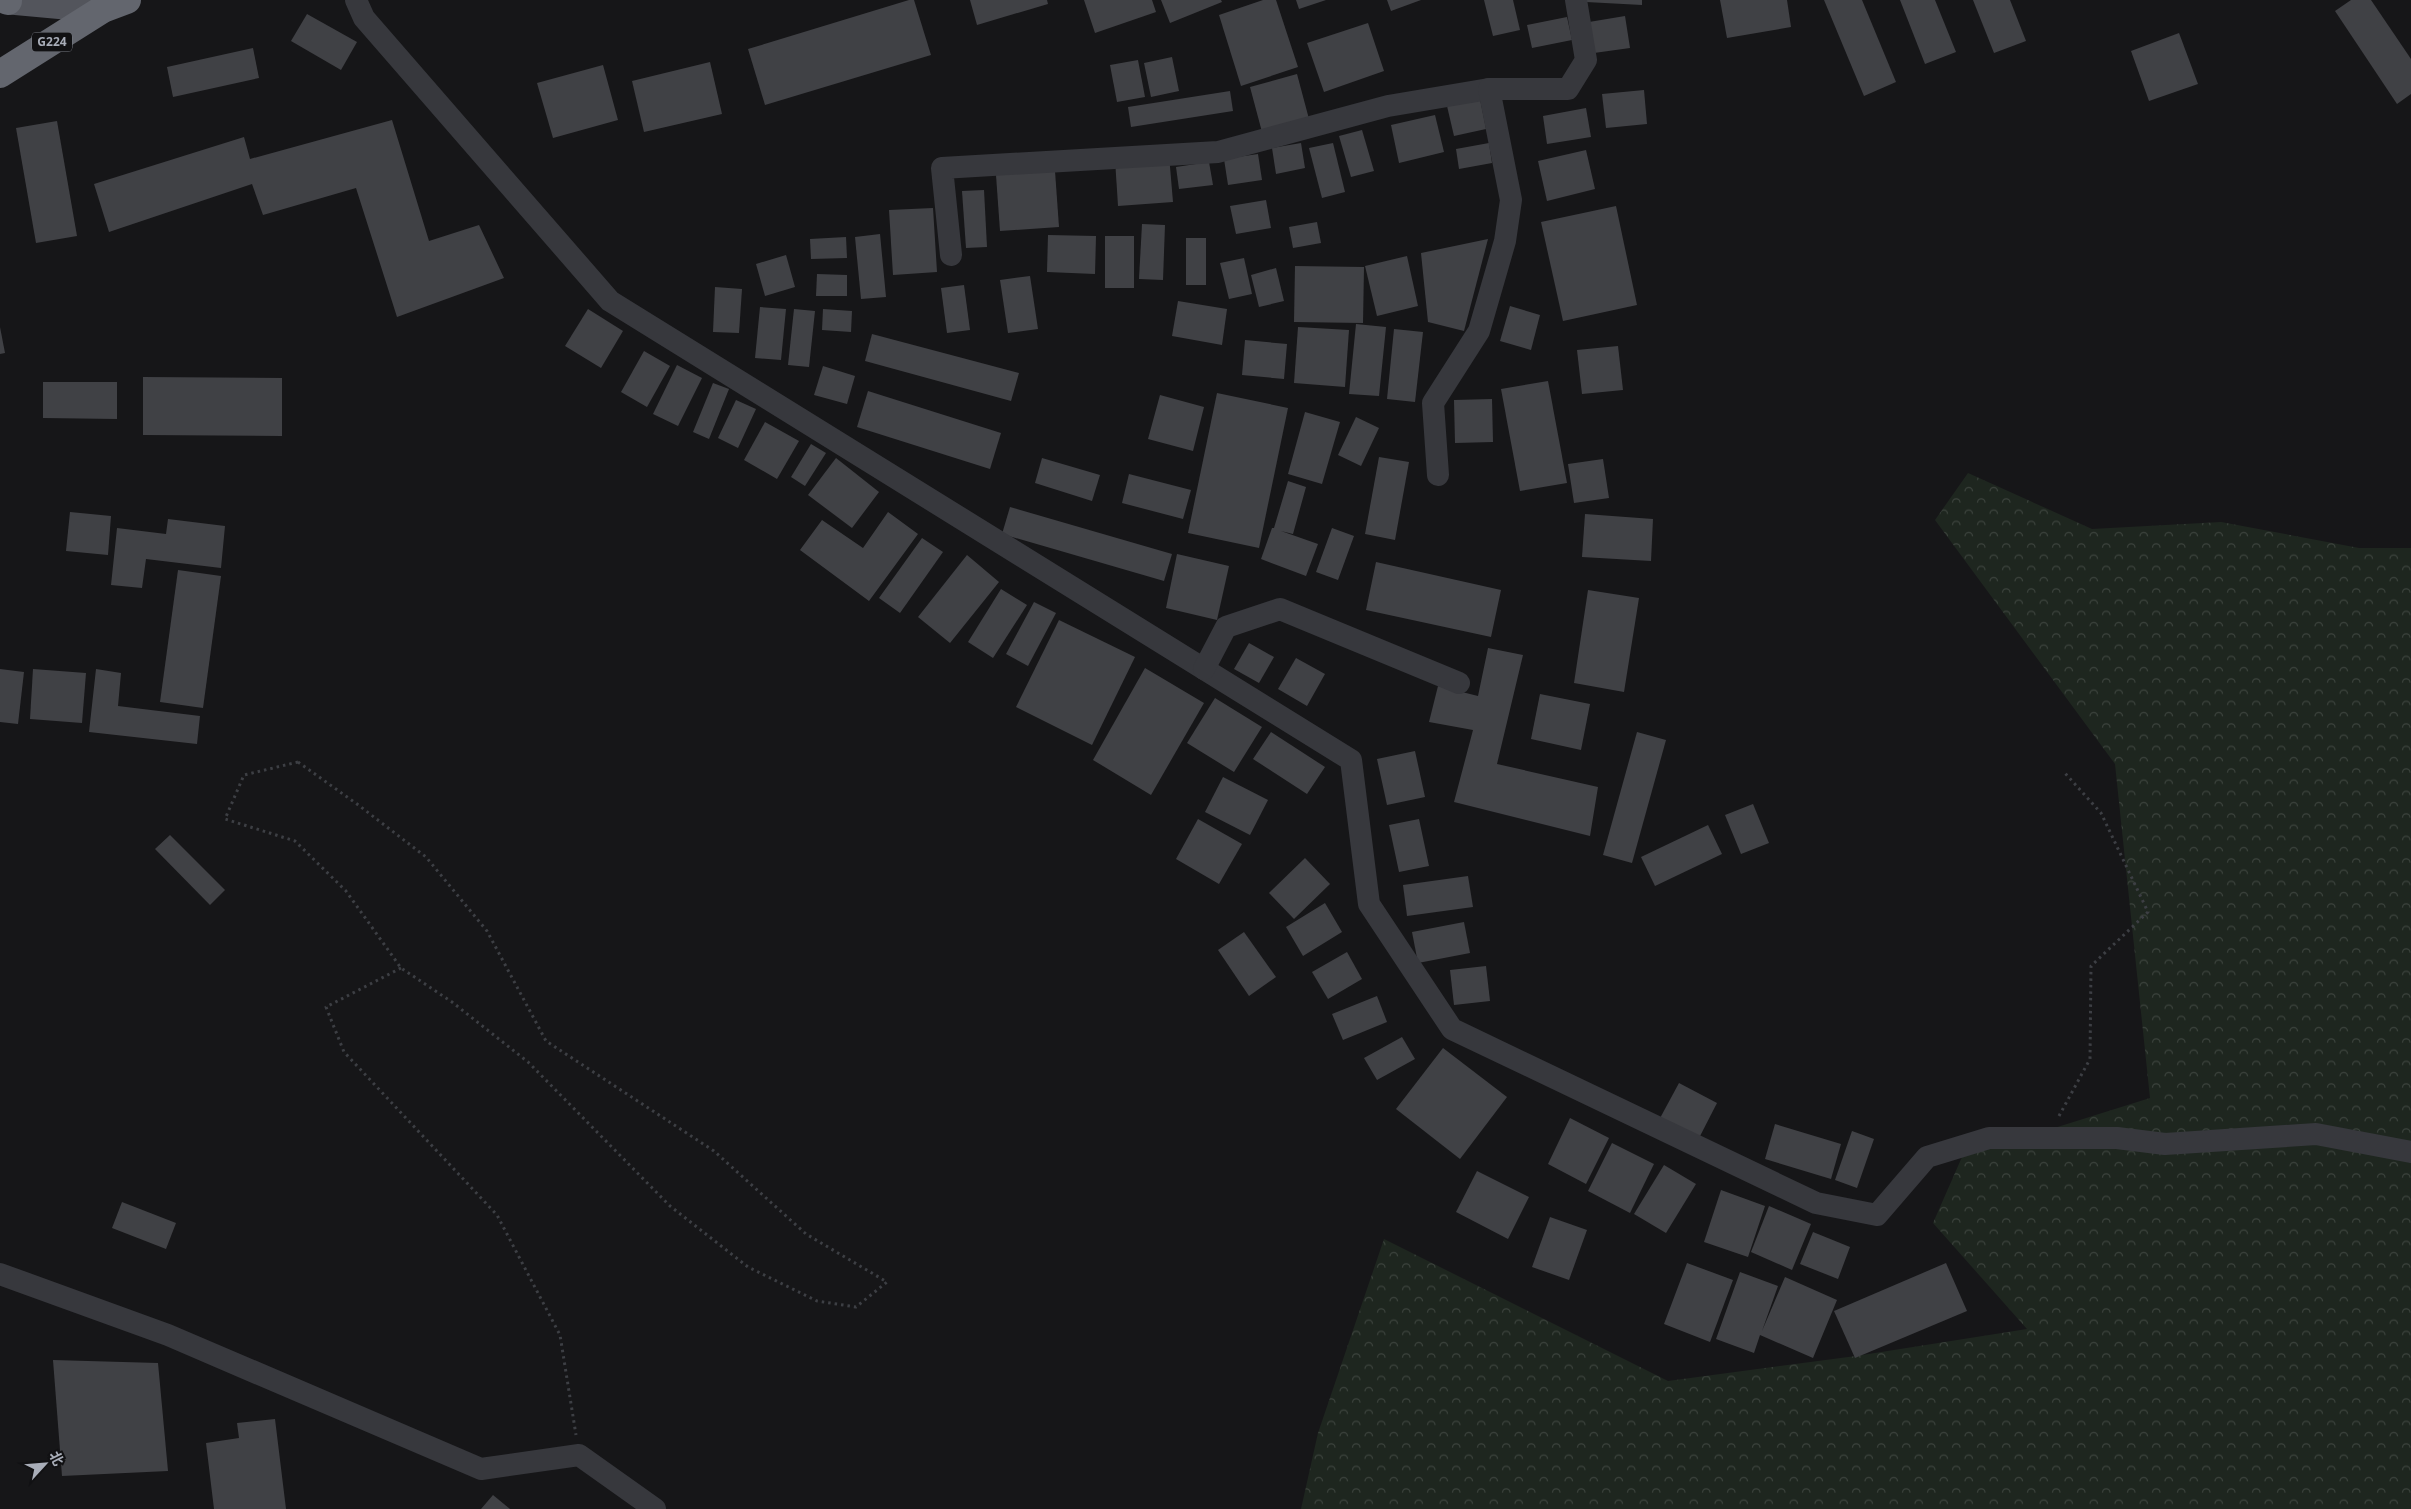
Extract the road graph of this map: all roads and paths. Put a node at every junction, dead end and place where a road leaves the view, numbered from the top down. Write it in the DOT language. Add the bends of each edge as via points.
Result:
graph roads {
  1 [pos="6,0"];
  2 [pos="356,0"];
  3 [pos="1576,0"];
  4 [pos="115,5"];
  5 [pos="0,74"];
  6 [pos="1489,89"];
  7 [pos="951,255"];
  8 [pos="1438,475"];
  9 [pos="1204,669"];
  10 [pos="1459,683"];
  11 [pos="2064,772"];
  12 [pos="401,968"];
  13 [pos="2046,1139"];
  14 [pos="2411,1152"];
  15 [pos="0,1274"];
  16 [pos="579,1455"];
  17 [pos="655,1509"];
  1 -- 4 [label="main road"];
  2 -- 9 [label="street" via="364,18 610,301"];
  3 -- 6 [label="street" via="1586,60 1568,89"];
  4 -- 5 [label="highway, G224"];
  6 -- 7 [label="street" via="1388,106 1218,152 942,168"];
  6 -- 8 [label="street" via="1511,200 1505,241 1479,331 1433,404"];
  9 -- 10 [label="street" via="1226,627 1280,609"];
  9 -- 13 [label="street" via="1351,760 1369,904 1452,1030 1816,1203 1877,1215 1928,1157 1989,1138"];
  11 -- 13 [label="path" via="2101,813 2148,912 2091,966 2090,1059"];
  12 -- 12 [label="path" via="452,1002 528,1062 670,1206 748,1267 817,1301 856,1307 887,1282 806,1234 714,1151 546,1041 487,931 419,851 298,762 244,775 225,819 295,841 346,891"];
  12 -- 16 [label="path" via="326,1007 344,1052 498,1215 560,1335"];
  13 -- 14 [label="street" via="2118,1138 2166,1144 2316,1134"];
  15 -- 16 [label="street" via="168,1336 481,1469"];
  16 -- 17 [label="street"];
}
